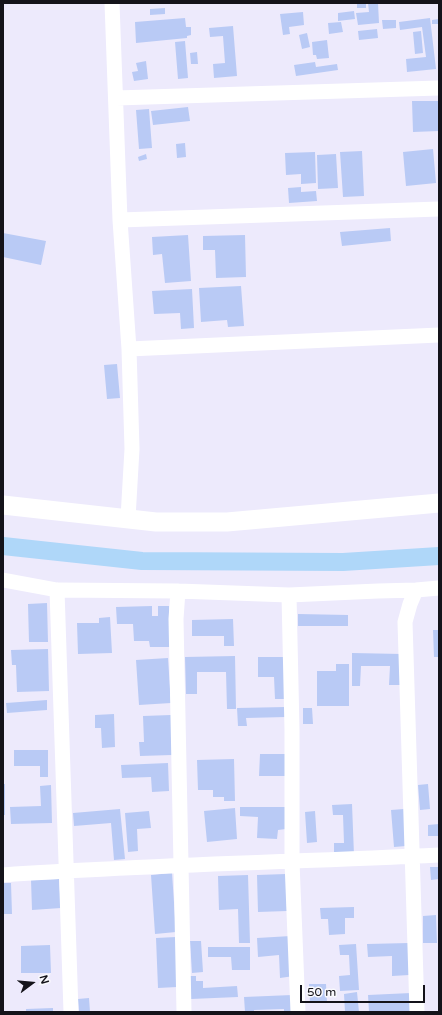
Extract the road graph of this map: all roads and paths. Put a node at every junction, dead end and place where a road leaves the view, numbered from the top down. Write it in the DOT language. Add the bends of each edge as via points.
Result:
graph roads {
  1 [pos="112,3"];
  2 [pos="439,88"];
  3 [pos="116,98"];
  4 [pos="439,209"];
  5 [pos="120,220"];
  6 [pos="439,335"];
  7 [pos="129,349"];
  8 [pos="439,503"];
  9 [pos="3,505"];
  10 [pos="128,518"];
  11 [pos="3,580"];
  12 [pos="439,588"];
  13 [pos="57,590"];
  14 [pos="416,590"];
  15 [pos="178,591"];
  16 [pos="289,595"];
  17 [pos="439,855"];
  18 [pos="412,856"];
  19 [pos="292,862"];
  20 [pos="180,865"];
  21 [pos="66,871"];
  22 [pos="3,875"];
  23 [pos="71,1012"];
  24 [pos="184,1012"];
  25 [pos="298,1012"];
  26 [pos="416,1012"];
  1 -- 3 [label="street"];
  2 -- 3 [label="street"];
  3 -- 5 [label="street"];
  4 -- 5 [label="street"];
  5 -- 7 [label="street"];
  6 -- 7 [label="street"];
  7 -- 10 [label="street" via="132,449"];
  8 -- 10 [label="street" via="227,522 156,522"];
  9 -- 10 [label="street"];
  11 -- 13 [label="street"];
  12 -- 14 [label="street"];
  13 -- 15 [label="street"];
  13 -- 21 [label="street"];
  14 -- 16 [label="street"];
  14 -- 18 [label="street" via="405,622"];
  15 -- 16 [label="street"];
  15 -- 20 [label="street" via="176,618"];
  16 -- 19 [label="street"];
  17 -- 18 [label="street"];
  18 -- 19 [label="street"];
  18 -- 26 [label="street"];
  19 -- 20 [label="street"];
  19 -- 25 [label="street"];
  20 -- 21 [label="street"];
  20 -- 24 [label="street"];
  21 -- 22 [label="street"];
  21 -- 23 [label="street"];
}
